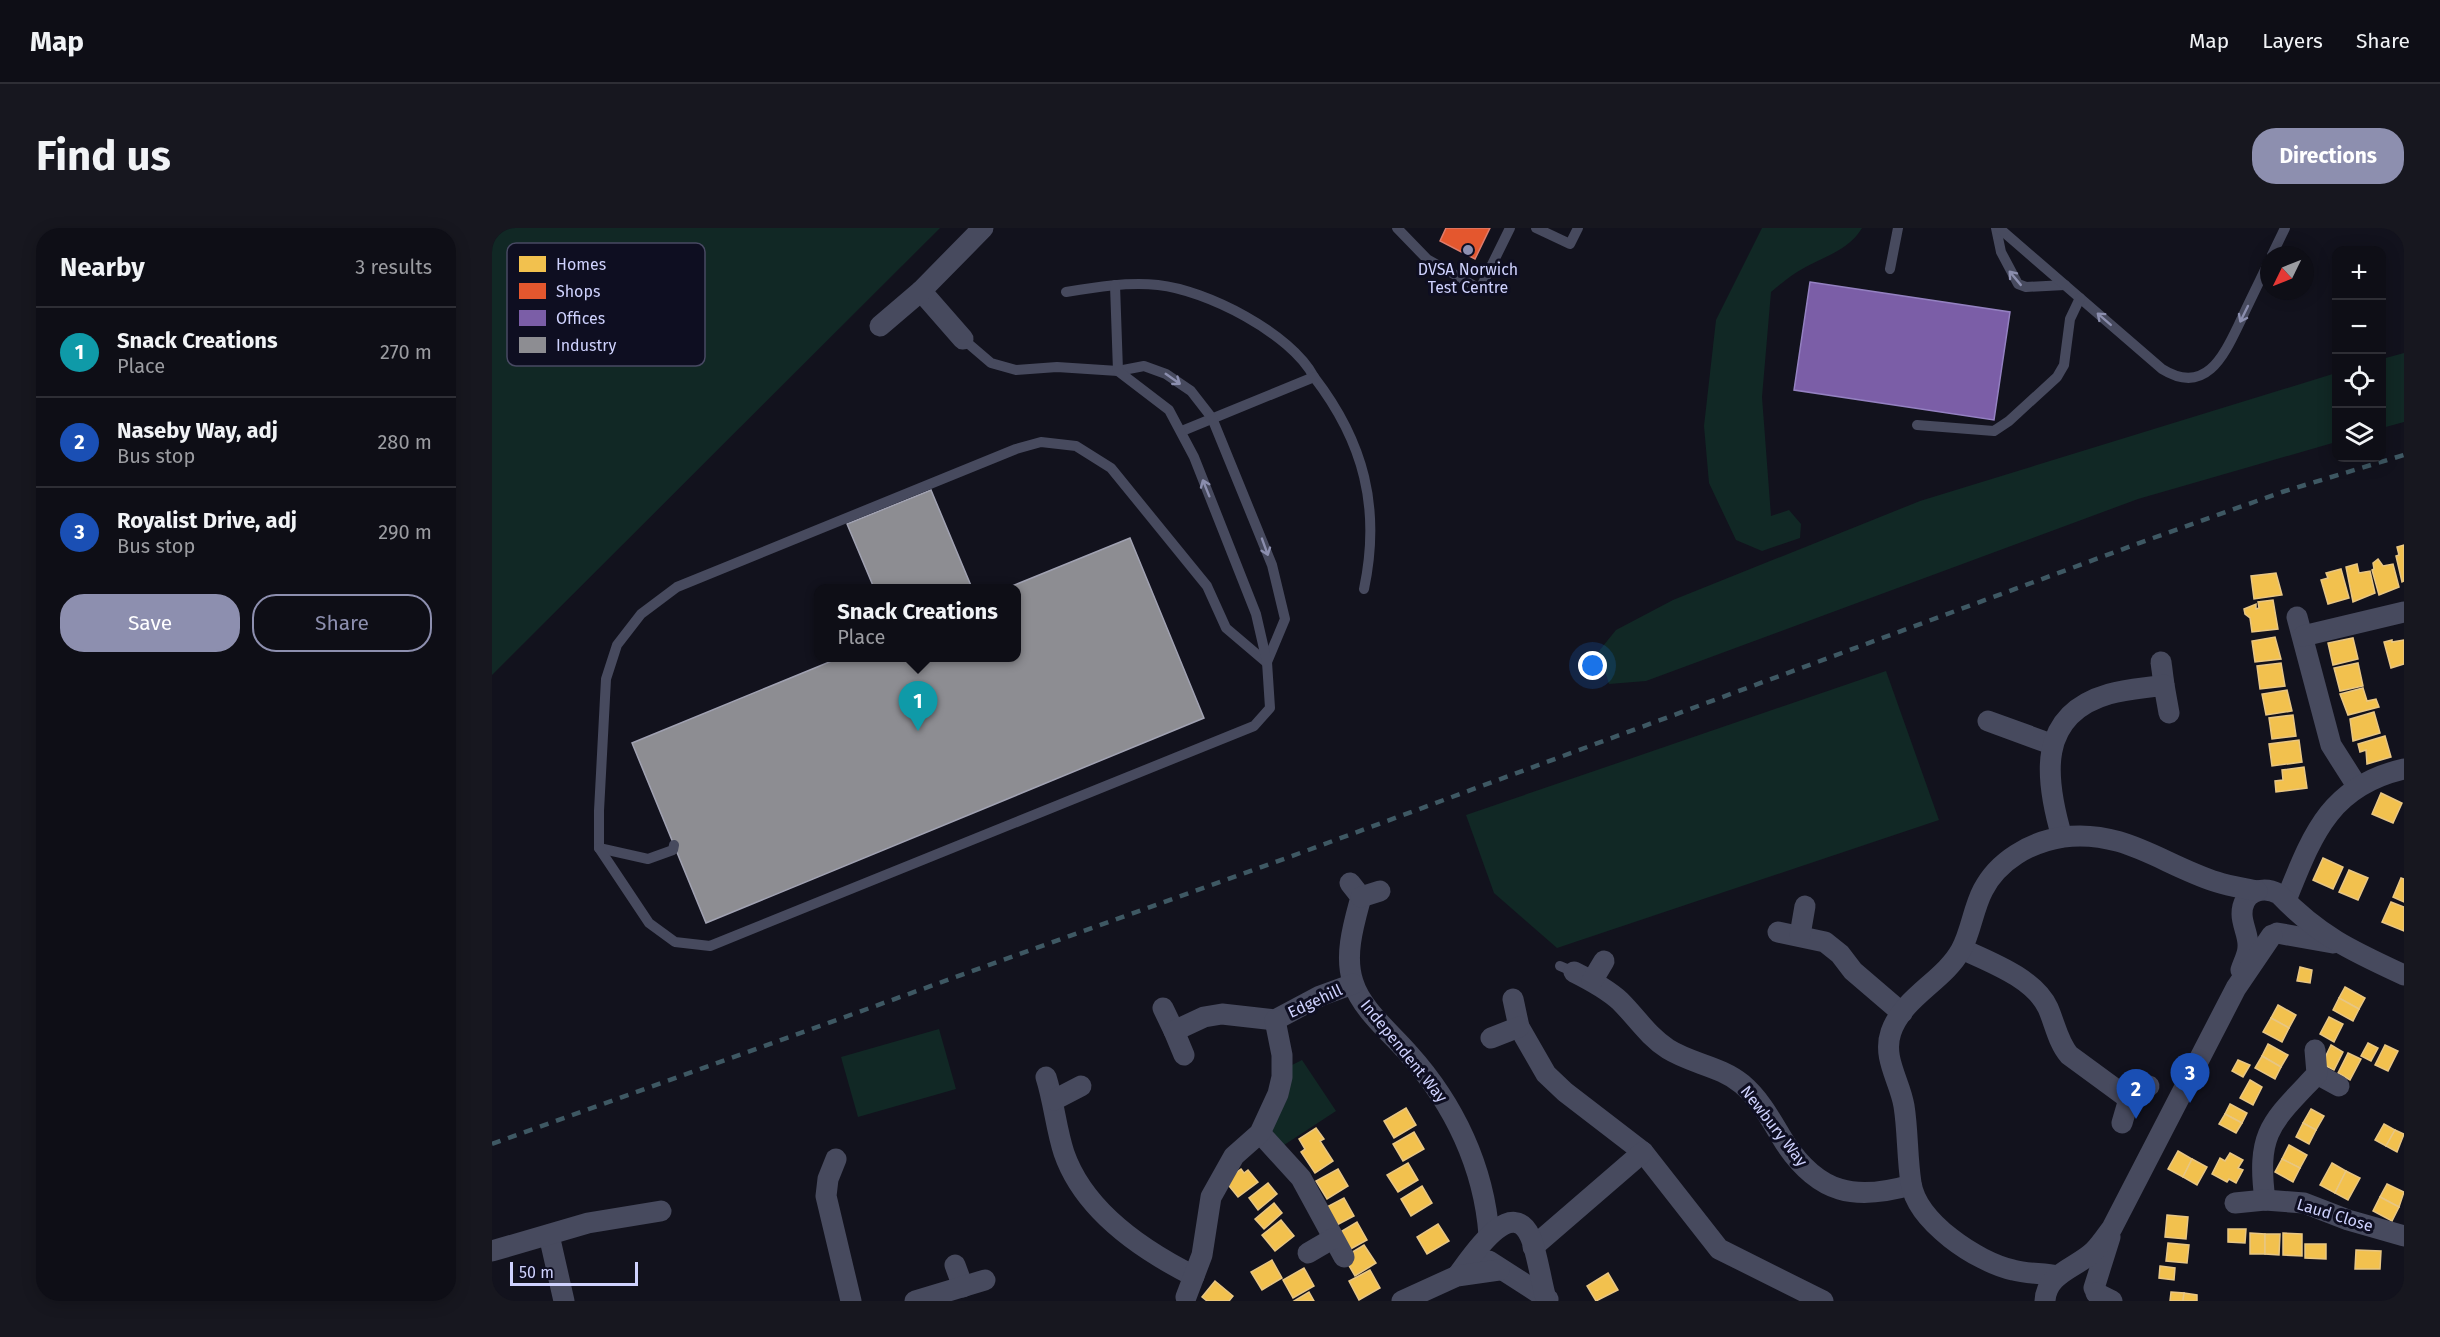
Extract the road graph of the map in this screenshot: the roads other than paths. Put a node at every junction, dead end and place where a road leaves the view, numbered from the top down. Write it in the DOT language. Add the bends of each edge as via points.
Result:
graph roads {
  1 [pos="983,228"];
  2 [pos="1397,228"];
  3 [pos="1510,228"];
  4 [pos="1536,228"];
  5 [pos="1578,228"];
  6 [pos="1898,228"];
  7 [pos="1998,228"];
  8 [pos="2285,228"];
  9 [pos="2276,246"];
  10 [pos="1890,269"];
  11 [pos="2260,280"];
  12 [pos="1115,285"];
  13 [pos="2065,285"];
  14 [pos="921,291"];
  15 [pos="1066,292"];
  16 [pos="2080,298"];
  17 [pos="880,326"];
  18 [pos="963,339"];
  19 [pos="1118,371"];
  20 [pos="1314,377"];
  21 [pos="1212,418"];
  22 [pos="1917,425"];
  23 [pos="1182,431"];
  24 [pos="1364,589"];
  25 [pos="2404,612"];
  26 [pos="1267,662"];
  27 [pos="2161,662"];
  28 [pos="2164,685"];
  29 [pos="2169,713"];
  30 [pos="1988,721"];
  31 [pos="2051,744"];
  32 [pos="2404,769"];
  33 [pos="2357,786"];
  34 [pos="2062,837"];
  35 [pos="674,845"];
  36 [pos="599,848"];
  37 [pos="2305,850"];
  38 [pos="2217,882"];
  39 [pos="1364,890"];
  40 [pos="2259,890"];
  41 [pos="2287,903"];
  42 [pos="1805,906"];
  43 [pos="2243,919"];
  44 [pos="1778,932"];
  45 [pos="2275,934"];
  46 [pos="1800,935"];
  47 [pos="2337,944"];
  48 [pos="1962,949"];
  49 [pos="1604,961"];
  50 [pos="2404,975"];
  51 [pos="1353,984"];
  52 [pos="2236,988"];
  53 [pos="1513,999"];
  54 [pos="1162,1008"];
  55 [pos="1902,1013"];
  56 [pos="1275,1020"];
  57 [pos="1519,1027"];
  58 [pos="1174,1031"];
  59 [pos="1491,1038"];
  60 [pos="2315,1050"];
  61 [pos="1184,1055"];
  62 [pos="2317,1074"];
  63 [pos="1046,1077"];
  64 [pos="1082,1086"];
  65 [pos="2149,1086"];
  66 [pos="2339,1086"];
  67 [pos="2129,1099"];
  68 [pos="1054,1100"];
  69 [pos="2122,1123"];
  70 [pos="1260,1133"];
  71 [pos="1643,1152"];
  72 [pos="836,1159"];
  73 [pos="1911,1185"];
  74 [pos="2265,1200"];
  75 [pos="1486,1202"];
  76 [pos="2235,1203"];
  77 [pos="660,1211"];
  78 [pos="1574,1211"];
  79 [pos="1515,1225"];
  80 [pos="2112,1228"];
  81 [pos="549,1235"];
  82 [pos="2404,1236"];
  83 [pos="1487,1238"];
  84 [pos="1533,1249"];
  85 [pos="492,1251"];
  86 [pos="1308,1252"];
  87 [pos="955,1265"];
  88 [pos="1502,1271"];
  89 [pos="2014,1271"];
  90 [pos="2060,1274"];
  91 [pos="1194,1276"];
  92 [pos="1457,1276"];
  93 [pos="985,1280"];
  94 [pos="963,1287"];
  95 [pos="2100,1296"];
  96 [pos="1186,1298"];
  97 [pos="1547,1298"];
  98 [pos="1820,1300"];
  99 [pos="564,1301"];
  100 [pos="851,1301"];
  101 [pos="915,1301"];
  102 [pos="1402,1301"];
  103 [pos="2045,1301"];
  1 -- 14 [label="street"];
  2 -- 3 [label="lane" via="1427,259 1480,289"];
  4 -- 5 [label="lane" via="1570,244"];
  6 -- 10 [label="lane"];
  7 -- 13 [label="lane"];
  13 -- 7 [label="lane, one-way" via="2018,284 2001,252"];
  8 -- 9 [label="lane"];
  11 -- 16 [label="lane, one-way" via="2224,355 2216,366 2194,377 2173,376 2162,369"];
  12 -- 15 [label="lane"];
  12 -- 19 [label="lane"];
  12 -- 20 [label="lane" via="1159,285 1236,313 1270,332"];
  13 -- 16 [label="lane"];
  14 -- 17 [label="street"];
  14 -- 18 [label="street"];
  16 -- 22 [label="lane" via="2070,319 2064,365 2057,377 2009,421 1994,431"];
  18 -- 19 [label="lane" via="991,363 1016,370"];
  19 -- 21 [label="lane, one-way" via="1143,366 1166,374 1191,391"];
  19 -- 23 [label="lane" via="1169,410"];
  20 -- 21 [label="lane"];
  20 -- 24 [label="lane" via="1346,424 1368,491 1370,559"];
  21 -- 23 [label="lane"];
  21 -- 26 [label="lane, one-way" via="1264,543 1285,618"];
  26 -- 23 [label="lane, one-way" via="1256,614"];
  25 -- 33 [label="street" via="2300,627 2331,745"];
  26 -- 36 [label="lane" via="1270,708 1254,726 710,946 675,942 649,923"];
  26 -- 36 [label="lane" via="1226,628 1207,586 1112,468 1076,446 1041,442 677,587 641,614 617,645 606,679"];
  27 -- 28 [label="street"];
  28 -- 29 [label="street"];
  28 -- 31 [label="street" via="2109,694 2087,703 2068,718"];
  30 -- 31 [label="street"];
  31 -- 34 [label="street" via="2048,765 2053,807"];
  32 -- 33 [label="street"];
  33 -- 37 [label="street" via="2323,819"];
  34 -- 38 [label="street" via="2116,839"];
  34 -- 48 [label="street" via="2025,849 2002,864 1983,890"];
  35 -- 36 [label="lane" via="673,850 648,859"];
  37 -- 40 [label="street" via="2287,871"];
  37 -- 41 [label="street"];
  38 -- 40 [label="street"];
  38 -- 43 [label="street" via="2234,900"];
  39 -- 51 [label="street, Independent Way" via="1351,941"];
  40 -- 41 [label="street" via="2271,890"];
  40 -- 43 [label="street" via="2244,903"];
  41 -- 45 [label="street" via="2287,922"];
  41 -- 47 [label="street"];
  42 -- 46 [label="street"];
  43 -- 45 [label="street" via="2248,928 2261,936"];
  43 -- 52 [label="street" via="2248,947"];
  44 -- 46 [label="street"];
  45 -- 47 [label="street"];
  45 -- 52 [label="street"];
  46 -- 55 [label="street" via="1825,942"];
  47 -- 50 [label="street"];
  48 -- 55 [label="street"];
  48 -- 67 [label="street" via="2035,991 2047,1006 2069,1055"];
  49 -- 73 [label="street, Newbury Way" via="1575,973 1620,1002 1661,1044 1721,1070 1742,1084 1817,1179 1858,1194"];
  51 -- 56 [label="street, Edgehill"];
  51 -- 75 [label="street, Independent Way" via="1378,1020 1440,1090 1478,1172"];
  52 -- 80 [label="street"];
  53 -- 57 [label="street"];
  54 -- 58 [label="street"];
  55 -- 73 [label="street" via="1891,1031 1888,1048 1907,1124"];
  56 -- 58 [label="street, Edgehill" via="1222,1014 1204,1017"];
  56 -- 70 [label="street" via="1282,1077"];
  57 -- 59 [label="street"];
  57 -- 71 [label="street" via="1546,1074"];
  58 -- 61 [label="street"];
  60 -- 62 [label="street"];
  62 -- 66 [label="street"];
  62 -- 74 [label="street" via="2270,1129 2262,1149"];
  63 -- 68 [label="street"];
  64 -- 68 [label="street"];
  65 -- 67 [label="street"];
  67 -- 69 [label="street"];
  68 -- 91 [label="street" via="1064,1152 1084,1191 1121,1230"];
  70 -- 86 [label="street" via="1301,1178 1338,1248"];
  70 -- 91 [label="street" via="1234,1156 1211,1197 1202,1255"];
  71 -- 78 [label="street"];
  71 -- 98 [label="street" via="1719,1249"];
  72 -- 100 [label="street" via="826,1196"];
  73 -- 89 [label="street" via="1941,1231 1987,1261"];
  74 -- 76 [label="street, Laud Close"];
  74 -- 82 [label="street, Laud Close" via="2304,1203"];
  75 -- 79 [label="street"];
  75 -- 83 [label="street, Independent Way"];
  77 -- 81 [label="street" via="588,1223"];
  78 -- 79 [label="street"];
  78 -- 84 [label="street"];
  79 -- 83 [label="street" via="1497,1226"];
  79 -- 84 [label="street" via="1530,1235"];
  80 -- 90 [label="street" via="2093,1252"];
  80 -- 95 [label="street"];
  81 -- 85 [label="street"];
  81 -- 99 [label="street"];
  83 -- 88 [label="street" via="1488,1260"];
  83 -- 92 [label="street"];
  84 -- 88 [label="street" via="1523,1267"];
  84 -- 97 [label="street"];
  87 -- 94 [label="street"];
  88 -- 92 [label="street"];
  88 -- 97 [label="street"];
  89 -- 90 [label="street"];
  89 -- 103 [label="street"];
  90 -- 95 [label="street" via="2075,1272 2086,1277"];
  90 -- 103 [label="street" via="2049,1287"];
  91 -- 96 [label="street"];
  92 -- 102 [label="street"];
  93 -- 94 [label="street"];
  94 -- 101 [label="street"];
}
